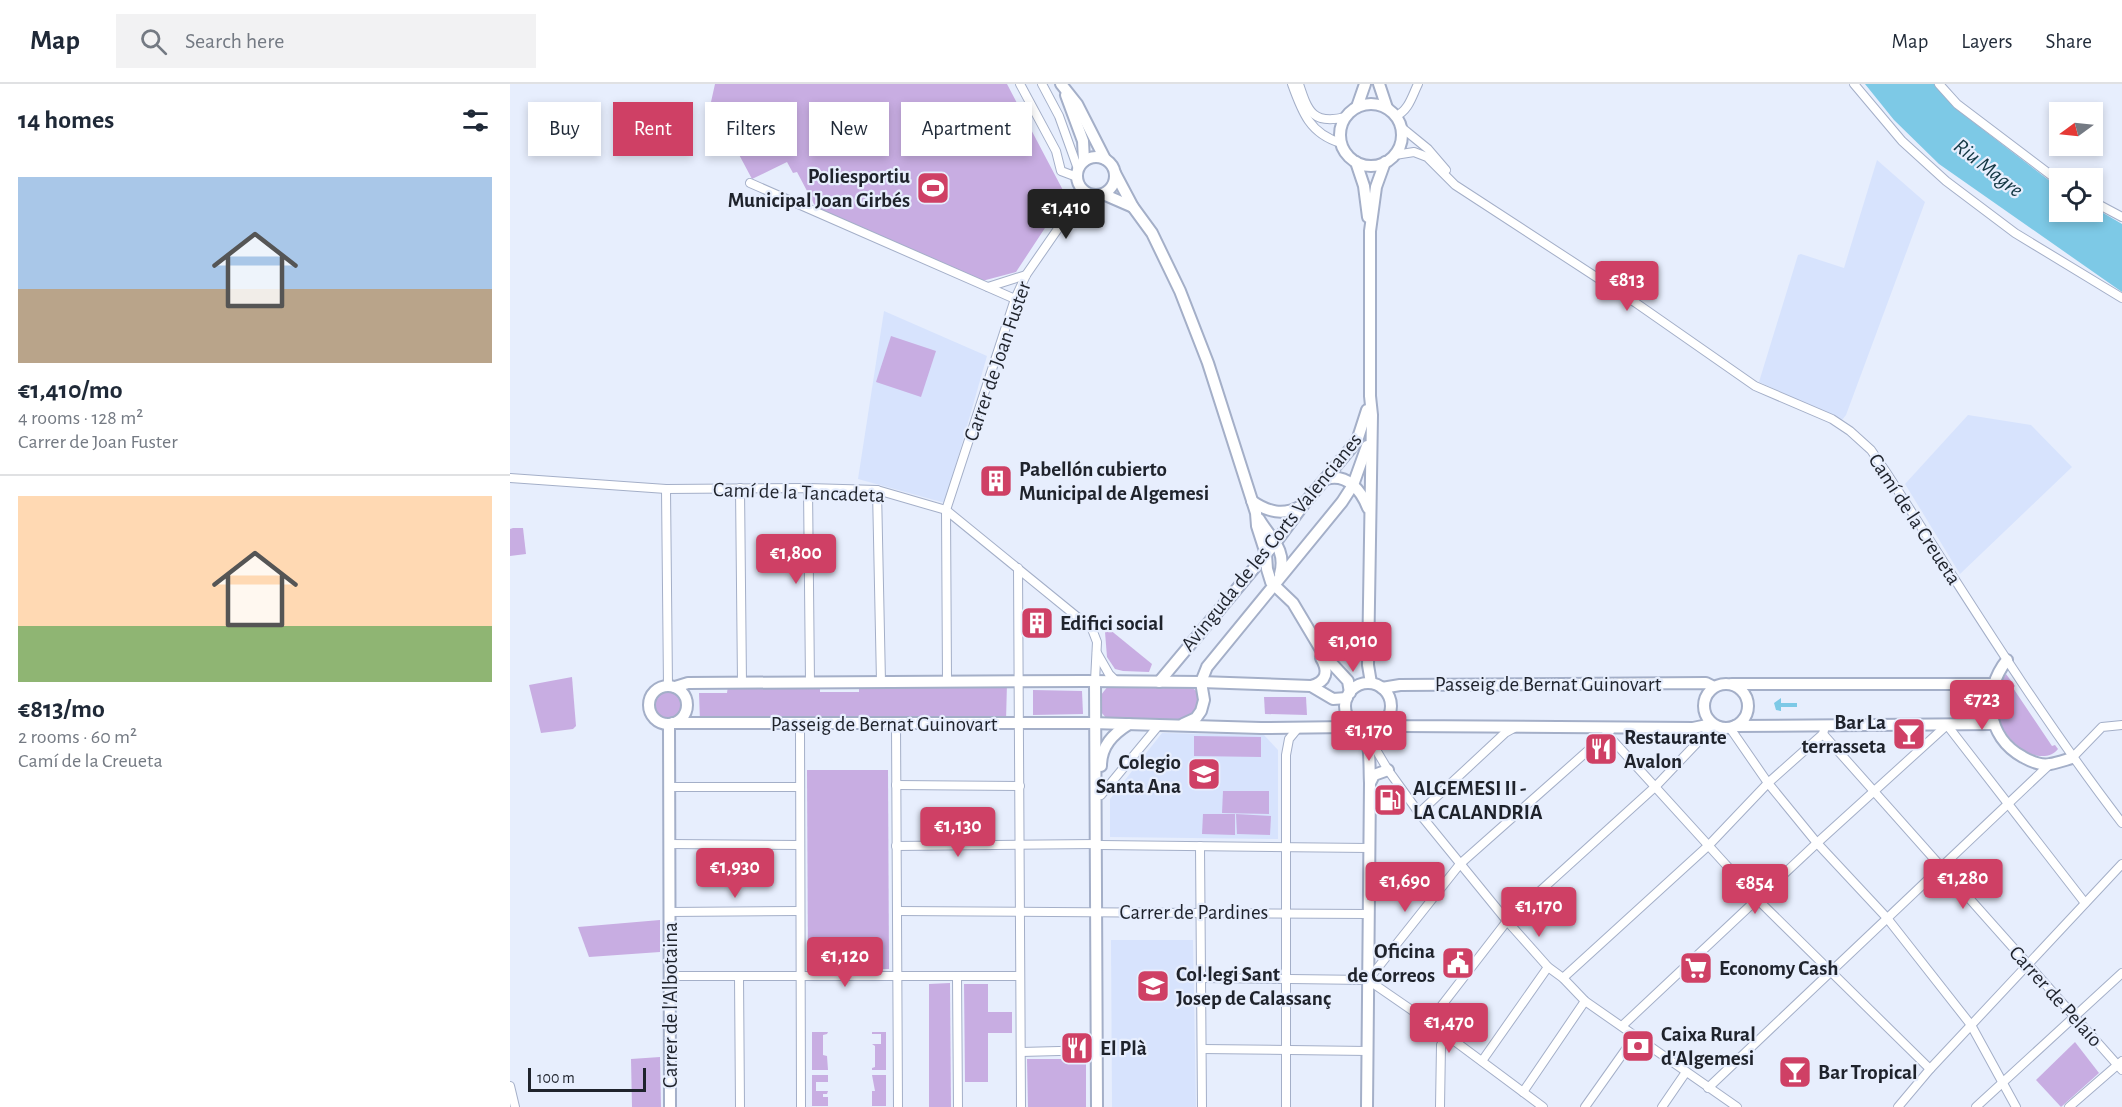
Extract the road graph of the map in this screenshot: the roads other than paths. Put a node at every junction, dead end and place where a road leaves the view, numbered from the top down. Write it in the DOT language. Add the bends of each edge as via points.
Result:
graph roads {
  1 [pos="1020,84"];
  2 [pos="1042,84"];
  3 [pos="1061,84"];
  4 [pos="1292,84"];
  5 [pos="1299,84"];
  6 [pos="1365,84"];
  7 [pos="1379,84"];
  8 [pos="1418,84"];
  9 [pos="1854,84"];
  10 [pos="1940,84"];
  11 [pos="1358,107"];
  12 [pos="1387,108"];
  13 [pos="1396,116"];
  14 [pos="1346,117"];
  15 [pos="1401,126"];
  16 [pos="1341,143"];
  17 [pos="1395,155"];
  18 [pos="1106,159"];
  19 [pos="1356,162"];
  20 [pos="1385,162"];
  21 [pos="1080,169"];
  22 [pos="1115,173"];
  23 [pos="2049,174"];
  24 [pos="750,183"];
  25 [pos="1084,191"];
  26 [pos="1465,192"];
  27 [pos="1103,194"];
  28 [pos="1133,207"];
  29 [pos="2103,207"];
  30 [pos="2122,218"];
  31 [pos="1370,231"];
  32 [pos="1026,275"];
  33 [pos="988,287"];
  34 [pos="2122,298"];
  35 [pos="1015,299"];
  36 [pos="1370,396"];
  37 [pos="1371,434"];
  38 [pos="510,478"];
  39 [pos="1326,479"];
  40 [pos="1353,485"];
  41 [pos="740,488"];
  42 [pos="808,488"];
  43 [pos="666,489"];
  44 [pos="877,490"];
  45 [pos="1251,500"];
  46 [pos="1304,504"];
  47 [pos="946,510"];
  48 [pos="1256,513"];
  49 [pos="1370,514"];
  50 [pos="1276,542"];
  51 [pos="1266,554"];
  52 [pos="1018,568"];
  53 [pos="1277,581"];
  54 [pos="1302,619"];
  55 [pos="1097,652"];
  56 [pos="2007,660"];
  57 [pos="947,681"];
  58 [pos="1019,681"];
  59 [pos="1095,681"];
  60 [pos="1116,681"];
  61 [pos="742,682"];
  62 [pos="810,682"];
  63 [pos="881,682"];
  64 [pos="1159,682"];
  65 [pos="1201,682"];
  66 [pos="1371,684"];
  67 [pos="1732,684"];
  68 [pos="1993,684"];
  69 [pos="671,686"];
  70 [pos="1311,686"];
  71 [pos="1714,687"];
  72 [pos="1382,688"];
  73 [pos="1348,696"];
  74 [pos="671,723"];
  75 [pos="1095,723"];
  76 [pos="800,724"];
  77 [pos="896,724"];
  78 [pos="1019,724"];
  79 [pos="1130,724"];
  80 [pos="1713,724"];
  81 [pos="1947,724"];
  82 [pos="1994,724"];
  83 [pos="1160,725"];
  84 [pos="1177,726"];
  85 [pos="1359,726"];
  86 [pos="1379,726"];
  87 [pos="2121,726"];
  88 [pos="1515,727"];
  89 [pos="1732,727"];
  90 [pos="1298,728"];
  91 [pos="1610,730"];
  92 [pos="1824,730"];
  93 [pos="2072,758"];
  94 [pos="2049,765"];
  95 [pos="1388,770"];
  96 [pos="1370,783"];
  97 [pos="1768,783"];
  98 [pos="896,785"];
  99 [pos="1020,786"];
  100 [pos="1656,786"];
  101 [pos="669,787"];
  102 [pos="800,787"];
  103 [pos="1874,790"];
  104 [pos="1101,795"];
  105 [pos="2008,804"];
  106 [pos="1419,813"];
  107 [pos="2122,823"];
  108 [pos="1817,843"];
  109 [pos="669,844"];
  110 [pos="1020,844"];
  111 [pos="1098,844"];
  112 [pos="800,845"];
  113 [pos="1709,845"];
  114 [pos="896,846"];
  115 [pos="1200,846"];
  116 [pos="1285,847"];
  117 [pos="1369,848"];
  118 [pos="1460,864"];
  119 [pos="2122,864"];
  120 [pos="1941,867"];
  121 [pos="1758,900"];
  122 [pos="2085,903"];
  123 [pos="800,911"];
  124 [pos="897,911"];
  125 [pos="1020,911"];
  126 [pos="669,912"];
  127 [pos="1099,912"];
  128 [pos="1201,912"];
  129 [pos="1285,913"];
  130 [pos="1368,914"];
  131 [pos="1887,918"];
  132 [pos="1507,921"];
  133 [pos="2029,965"];
  134 [pos="1548,967"];
  135 [pos="1832,972"];
  136 [pos="2122,973"];
  137 [pos="670,975"];
  138 [pos="739,975"];
  139 [pos="801,976"];
  140 [pos="897,976"];
  141 [pos="957,976"];
  142 [pos="1020,976"];
  143 [pos="1201,978"];
  144 [pos="1563,978"];
  145 [pos="1286,979"];
  146 [pos="1368,980"];
  147 [pos="1585,1001"];
  148 [pos="2075,1016"];
  149 [pos="1429,1022"];
  150 [pos="1971,1025"];
  151 [pos="1622,1026"];
  152 [pos="1636,1035"];
  153 [pos="1447,1036"];
  154 [pos="1202,1049"];
  155 [pos="1097,1050"];
  156 [pos="1286,1050"];
  157 [pos="1368,1050"];
  158 [pos="1021,1052"];
  159 [pos="1482,1061"];
  160 [pos="2121,1065"];
  161 [pos="1930,1069"];
  162 [pos="1686,1072"];
  163 [pos="2003,1083"];
  164 [pos="510,1086"];
  165 [pos="1708,1088"];
  166 [pos="1523,1092"];
  167 [pos="515,1107"];
  168 [pos="670,1107"];
  169 [pos="740,1107"];
  170 [pos="801,1107"];
  171 [pos="898,1107"];
  172 [pos="958,1107"];
  173 [pos="1021,1107"];
  174 [pos="1097,1107"];
  175 [pos="1103,1107"];
  176 [pos="1202,1107"];
  177 [pos="1286,1107"];
  178 [pos="1367,1107"];
  179 [pos="1440,1107"];
  180 [pos="1543,1107"];
  181 [pos="1585,1107"];
  182 [pos="1662,1107"];
  183 [pos="1737,1107"];
  184 [pos="1898,1107"];
  185 [pos="1976,1107"];
  186 [pos="2016,1107"];
  187 [pos="2069,1107"];
  1 -- 21 [label="street" via="1056,151 1061,171"];
  2 -- 21 [label="street"];
  3 -- 18 [label="street" via="1077,104"];
  3 -- 21 [label="street" via="1083,141"];
  4 -- 16 [label="street" via="1305,117"];
  5 -- 14 [label="street" via="1306,106 1315,116 1330,120"];
  6 -- 11 [label="street"];
  7 -- 12 [label="street"];
  8 -- 13 [label="street" via="1409,104"];
  9 -- 34 [label="street" via="1902,141 1946,181 2015,233"];
  10 -- 23 [label="street" via="1957,104"];
  11 -- 12 [label="street" via="1375,104"];
  11 -- 14 [label="street"];
  12 -- 13 [label="street"];
  13 -- 15 [label="street"];
  14 -- 16 [label="street"];
  15 -- 17 [label="street" via="1402,139"];
  15 -- 26 [label="street, Camí de la Creueta" via="1434,155"];
  16 -- 19 [label="street"];
  17 -- 20 [label="street"];
  17 -- 26 [label="street, Camí de la Creueta" via="1414,152 1427,156"];
  18 -- 21 [label="street" via="1095,157"];
  18 -- 22 [label="street"];
  19 -- 20 [label="street" via="1374,166"];
  19 -- 31 [label="street" via="1364,186"];
  20 -- 31 [label="street" via="1376,187"];
  21 -- 25 [label="street" via="1080,187"];
  22 -- 27 [label="street" via="1112,185"];
  22 -- 28 [label="street"];
  24 -- 33 [label="street"];
  25 -- 27 [label="street"];
  25 -- 32 [label="street, Carrer de Joan Fuster"];
  26 -- 56 [label="street, Camí de la Creueta" via="1755,386 1832,419 1855,434 1871,450"];
  27 -- 28 [label="street"];
  28 -- 45 [label="street" via="1152,233 1180,291 1208,363"];
  29 -- 30 [label="street"];
  31 -- 36 [label="street"];
  32 -- 33 [label="street"];
  32 -- 35 [label="street, Carrer de Joan Fuster"];
  33 -- 35 [label="street"];
  35 -- 47 [label="street, Carrer de Joan Fuster"];
  36 -- 37 [label="street"];
  36 -- 39 [label="street, Avinguda de les Corts Valencianes" via="1357,441"];
  37 -- 40 [label="street, Avinguda de les Corts Valencianes"];
  37 -- 49 [label="street"];
  38 -- 43 [label="street, Camí de la Tancadeta"];
  39 -- 40 [label="street" via="1337,477"];
  39 -- 46 [label="street, Avinguda de les Corts Valencianes"];
  40 -- 49 [label="street"];
  40 -- 53 [label="street, Avinguda de les Corts Valencianes"];
  41 -- 42 [label="street, Camí de la Tancadeta"];
  41 -- 43 [label="street, Camí de la Tancadeta"];
  41 -- 61 [label="street"];
  42 -- 44 [label="street, Camí de la Tancadeta"];
  42 -- 62 [label="street"];
  43 -- 69 [label="street"];
  44 -- 47 [label="street, Camí de la Tancadeta"];
  44 -- 63 [label="street"];
  45 -- 46 [label="street" via="1273,512 1292,511"];
  45 -- 48 [label="street"];
  46 -- 50 [label="street, Avinguda de les Corts Valencianes"];
  47 -- 52 [label="street, Camí de la Tancadeta"];
  47 -- 57 [label="street, Carrer de Joan Fuster"];
  48 -- 50 [label="street"];
  48 -- 51 [label="street"];
  49 -- 66 [label="street"];
  50 -- 51 [label="street, Avinguda de les Corts Valencianes"];
  50 -- 53 [label="street" via="1283,556"];
  51 -- 53 [label="street" via="1267,568"];
  51 -- 64 [label="street, Avinguda de les Corts Valencianes"];
  52 -- 55 [label="street, Camí de la Tancadeta" via="1092,628"];
  52 -- 58 [label="street"];
  53 -- 54 [label="street"];
  53 -- 65 [label="street, Avinguda de les Corts Valencianes" via="1207,668"];
  54 -- 70 [label="street" via="1326,671 1323,680"];
  54 -- 73 [label="street" via="1324,655 1348,681"];
  55 -- 59 [label="street, Camí de la Tancadeta"];
  55 -- 60 [label="street, Camí de la Tancadeta"];
  56 -- 68 [label="street"];
  56 -- 93 [label="street, Camí de la Creueta"];
  57 -- 58 [label="street, Passeig de Bernat Guinovart"];
  57 -- 63 [label="street, Passeig de Bernat Guinovart"];
  58 -- 59 [label="street, Passeig de Bernat Guinovart"];
  58 -- 78 [label="street"];
  59 -- 60 [label="street, Passeig de Bernat Guinovart"];
  59 -- 75 [label="street"];
  60 -- 64 [label="street, Passeig de Bernat Guinovart"];
  61 -- 62 [label="street, Passeig de Bernat Guinovart"];
  61 -- 69 [label="street, Passeig de Bernat Guinovart"];
  62 -- 63 [label="street, Passeig de Bernat Guinovart"];
  64 -- 65 [label="street, Passeig de Bernat Guinovart"];
  65 -- 70 [label="street, Passeig de Bernat Guinovart"];
  65 -- 84 [label="street, Avinguda de les Corts Valencianes" via="1201,711 1196,718"];
  66 -- 72 [label="street"];
  66 -- 73 [label="street" via="1356,687"];
  67 -- 68 [label="street"];
  67 -- 71 [label="street"];
  67 -- 89 [label="street" via="1744,692 1748,705 1746,716"];
  68 -- 82 [label="street" via="1990,704"];
  69 -- 74 [label="street" via="684,694 687,705 683,717"];
  69 -- 74 [label="street" via="660,687 653,693 649,705 660,722"];
  70 -- 73 [label="street, Passeig de Bernat Guinovart" via="1333,699"];
  71 -- 72 [label="street, Passeig de Bernat Guinovart" via="1706,683"];
  71 -- 80 [label="street" via="1704,705"];
  72 -- 86 [label="street" via="1391,706 1387,719"];
  73 -- 85 [label="street" via="1347,713"];
  74 -- 76 [label="street, Passeig de Bernat Guinovart"];
  74 -- 101 [label="street, Carrer de l'Albotaina"];
  75 -- 78 [label="street, Passeig de Bernat Guinovart"];
  75 -- 79 [label="street, Passeig de Bernat Guinovart"];
  75 -- 111 [label="street"];
  76 -- 77 [label="street, Passeig de Bernat Guinovart"];
  76 -- 102 [label="street"];
  77 -- 78 [label="street, Passeig de Bernat Guinovart"];
  77 -- 98 [label="street"];
  78 -- 99 [label="street"];
  79 -- 83 [label="street, Passeig de Bernat Guinovart"];
  79 -- 104 [label="street" via="1104,748"];
  80 -- 89 [label="street"];
  80 -- 91 [label="street, Passeig de Bernat Guinovart"];
  80 -- 100 [label="street"];
  81 -- 82 [label="street"];
  81 -- 92 [label="street"];
  81 -- 103 [label="street"];
  81 -- 105 [label="street"];
  82 -- 94 [label="street" via="2013,751"];
  83 -- 84 [label="street, Passeig de Bernat Guinovart"];
  83 -- 104 [label="street"];
  84 -- 90 [label="street, Passeig de Bernat Guinovart"];
  85 -- 86 [label="street"];
  85 -- 90 [label="street, Passeig de Bernat Guinovart"];
  85 -- 96 [label="street" via="1367,737"];
  86 -- 88 [label="street, Passeig de Bernat Guinovart"];
  86 -- 95 [label="street" via="1375,748"];
  87 -- 93 [label="street" via="2102,727"];
  88 -- 91 [label="street, Passeig de Bernat Guinovart"];
  88 -- 106 [label="street"];
  89 -- 92 [label="street"];
  89 -- 97 [label="street"];
  90 -- 116 [label="street" via="1289,739 1286,755"];
  91 -- 100 [label="street"];
  91 -- 118 [label="street"];
  92 -- 97 [label="street"];
  92 -- 103 [label="street, Carrer de Pelaio"];
  93 -- 94 [label="street"];
  93 -- 107 [label="street, Camí de la Creueta"];
  94 -- 105 [label="street"];
  95 -- 96 [label="street" via="1374,775"];
  95 -- 106 [label="street"];
  96 -- 117 [label="street"];
  97 -- 108 [label="street"];
  97 -- 113 [label="street"];
  98 -- 99 [label="street"];
  98 -- 114 [label="street"];
  99 -- 110 [label="street"];
  100 -- 113 [label="street"];
  100 -- 132 [label="street"];
  101 -- 102 [label="street"];
  101 -- 109 [label="street, Carrer de l'Albotaina"];
  102 -- 112 [label="street"];
  103 -- 108 [label="street"];
  103 -- 120 [label="street, Carrer de Pelaio"];
  104 -- 111 [label="street"];
  105 -- 120 [label="street"];
  105 -- 122 [label="street"];
  106 -- 118 [label="street"];
  108 -- 121 [label="street"];
  108 -- 131 [label="street"];
  109 -- 112 [label="street"];
  109 -- 126 [label="street, Carrer de l'Albotaina"];
  110 -- 111 [label="street"];
  110 -- 114 [label="street"];
  110 -- 125 [label="street"];
  111 -- 115 [label="street"];
  111 -- 127 [label="street"];
  112 -- 123 [label="street"];
  113 -- 121 [label="street"];
  113 -- 144 [label="street"];
  114 -- 124 [label="street"];
  115 -- 116 [label="street"];
  115 -- 128 [label="street"];
  116 -- 117 [label="street"];
  116 -- 129 [label="street"];
  117 -- 130 [label="street"];
  118 -- 132 [label="street"];
  118 -- 146 [label="street"];
  119 -- 122 [label="street"];
  120 -- 131 [label="street"];
  120 -- 133 [label="street, Carrer de Pelaio"];
  121 -- 135 [label="street"];
  121 -- 151 [label="street"];
  122 -- 133 [label="street"];
  123 -- 126 [label="street"];
  123 -- 139 [label="street"];
  124 -- 125 [label="street, Carrer de Pardines"];
  124 -- 140 [label="street"];
  125 -- 127 [label="street, Carrer de Pardines"];
  125 -- 142 [label="street"];
  126 -- 137 [label="street, Carrer de l'Albotaina"];
  127 -- 128 [label="street, Carrer de Pardines"];
  127 -- 155 [label="street"];
  127 -- 175 [label="street"];
  128 -- 129 [label="street, Carrer de Pardines"];
  128 -- 143 [label="street"];
  129 -- 130 [label="street, Carrer de Pardines"];
  129 -- 145 [label="street"];
  130 -- 146 [label="street"];
  131 -- 135 [label="street"];
  131 -- 150 [label="street"];
  132 -- 134 [label="street"];
  132 -- 149 [label="street"];
  133 -- 148 [label="street, Carrer de Pelaio"];
  133 -- 150 [label="street"];
  134 -- 144 [label="street"];
  134 -- 159 [label="street"];
  135 -- 161 [label="street"];
  135 -- 165 [label="street"];
  136 -- 148 [label="street"];
  137 -- 138 [label="street"];
  137 -- 168 [label="street, Carrer de l'Albotaina"];
  138 -- 139 [label="street"];
  138 -- 169 [label="street"];
  139 -- 140 [label="street"];
  139 -- 170 [label="street"];
  140 -- 141 [label="street"];
  140 -- 171 [label="street"];
  141 -- 142 [label="street"];
  141 -- 172 [label="street"];
  142 -- 158 [label="street"];
  143 -- 145 [label="street"];
  143 -- 154 [label="street"];
  144 -- 147 [label="street"];
  145 -- 146 [label="street"];
  145 -- 156 [label="street"];
  146 -- 149 [label="street"];
  146 -- 157 [label="street"];
  147 -- 151 [label="street"];
  147 -- 166 [label="street"];
  148 -- 160 [label="street, Carrer de Pelaio"];
  148 -- 163 [label="street"];
  149 -- 153 [label="street"];
  150 -- 161 [label="street"];
  150 -- 163 [label="street"];
  151 -- 152 [label="street"];
  152 -- 162 [label="street"];
  152 -- 181 [label="street"];
  153 -- 159 [label="street"];
  153 -- 179 [label="street" via="1441,1045"];
  154 -- 156 [label="street"];
  154 -- 176 [label="street"];
  155 -- 158 [label="street"];
  155 -- 174 [label="street"];
  156 -- 157 [label="street"];
  156 -- 177 [label="street"];
  157 -- 178 [label="street"];
  158 -- 173 [label="street"];
  159 -- 166 [label="street"];
  160 -- 187 [label="street"];
  161 -- 184 [label="street"];
  162 -- 165 [label="street"];
  162 -- 182 [label="street"];
  163 -- 185 [label="street"];
  163 -- 186 [label="street"];
  164 -- 167 [label="street"];
  165 -- 183 [label="street"];
  166 -- 180 [label="street"];
}
